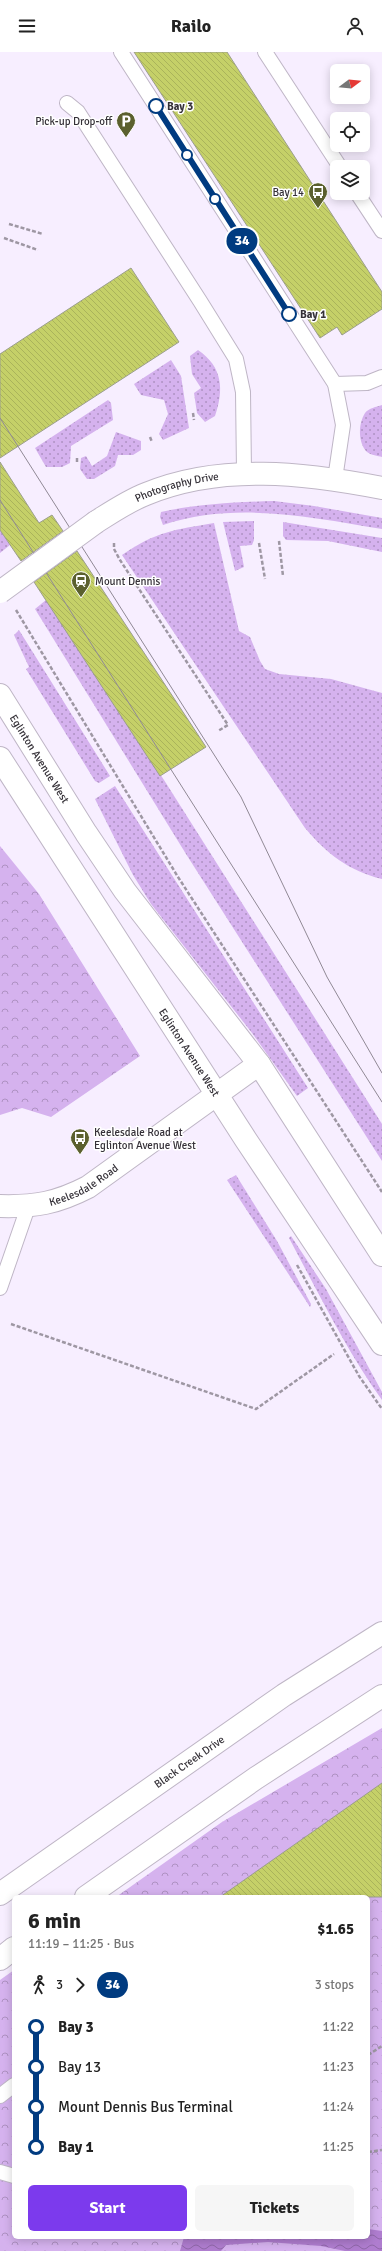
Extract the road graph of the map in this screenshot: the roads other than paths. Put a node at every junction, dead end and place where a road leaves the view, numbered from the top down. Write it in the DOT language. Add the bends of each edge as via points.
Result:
graph roads {
  1 [pos="121,52"];
  2 [pos="265,52"];
  3 [pos="67,103"];
  4 [pos="335,160"];
  5 [pos="362,200"];
  6 [pos="382,231"];
  7 [pos="382,377"];
  8 [pos="335,384"];
  9 [pos="244,472"];
  10 [pos="335,479"];
  11 [pos="382,488"];
  12 [pos="6,598"];
  13 [pos="0,695"];
  14 [pos="0,758"];
  15 [pos="258,1064"];
  16 [pos="216,1095"];
  17 [pos="0,1206"];
  18 [pos="28,1207"];
  19 [pos="382,1255"];
  20 [pos="0,1288"];
  21 [pos="382,1344"];
  22 [pos="382,1633"];
  23 [pos="382,1696"];
  24 [pos="0,1894"];
  25 [pos="89,1895"];
  26 [pos="12,1950"];
  27 [pos="0,1959"];
  28 [pos="12,2087"];
  29 [pos="0,2096"];
  30 [pos="0,2172"];
  31 [pos="12,2175"];
  1 -- 8 [label="lane"];
  2 -- 4 [label="lane"];
  3 -- 9 [label="lane" via="78,112 236,359 243,392"];
  5 -- 6 [label="lane"];
  7 -- 8 [label="lane" via="367,383"];
  8 -- 10 [label="lane" via="343,425"];
  9 -- 10 [label="main road, Photography Drive"];
  9 -- 12 [label="main road, Photography Drive, bridge" via="201,479 148,493 96,522"];
  10 -- 11 [label="main road, Photography Drive"];
  13 -- 15 [label="main road, Eglinton Avenue West" via="125,891"];
  14 -- 16 [label="main road, Eglinton Avenue West"];
  15 -- 16 [label="main road, Keelesdale Road"];
  15 -- 19 [label="main road, Eglinton Avenue West"];
  16 -- 18 [label="main road, Keelesdale Road" via="88,1187 69,1197"];
  16 -- 21 [label="main road, Eglinton Avenue West"];
  17 -- 18 [label="main road, Keelesdale Road"];
  18 -- 20 [label="lane"];
  22 -- 24 [label="main road, Black Creek Drive" via="284,1695"];
  23 -- 25 [label="main road" via="256,1778"];
  26 -- 27 [label="main road"];
  28 -- 29 [label="lane"];
  30 -- 31 [label="lane"];
}
